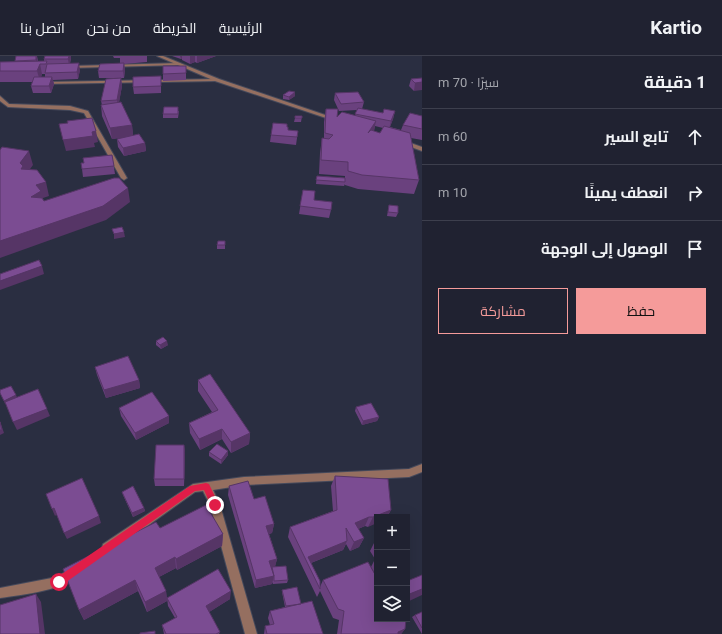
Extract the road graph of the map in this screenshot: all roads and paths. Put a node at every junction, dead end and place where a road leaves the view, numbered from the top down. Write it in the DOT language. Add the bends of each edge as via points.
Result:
graph roads {
  1 [pos="159,56"];
  2 [pos="179,64"];
  3 [pos="68,68"];
  4 [pos="217,80"];
  5 [pos="38,83"];
  6 [pos="0,98"];
  7 [pos="337,120"];
  8 [pos="394,140"];
  9 [pos="422,149"];
  10 [pos="124,178"];
  11 [pos="422,468"];
  12 [pos="206,486"];
  13 [pos="97,555"];
  14 [pos="85,564"];
  15 [pos="0,593"];
  16 [pos="251,634"];
  1 -- 2 [label="street"];
  2 -- 3 [label="street"];
  2 -- 4 [label="street"];
  4 -- 5 [label="street"];
  4 -- 7 [label="street"];
  6 -- 10 [label="street" via="8,105 70,108 86,112"];
  8 -- 9 [label="street"];
  11 -- 12 [label="street" via="409,473 244,481"];
  12 -- 13 [label="street" via="193,488"];
  12 -- 16 [label="street" via="215,505"];
  14 -- 15 [label="street" via="59,582"];
}
